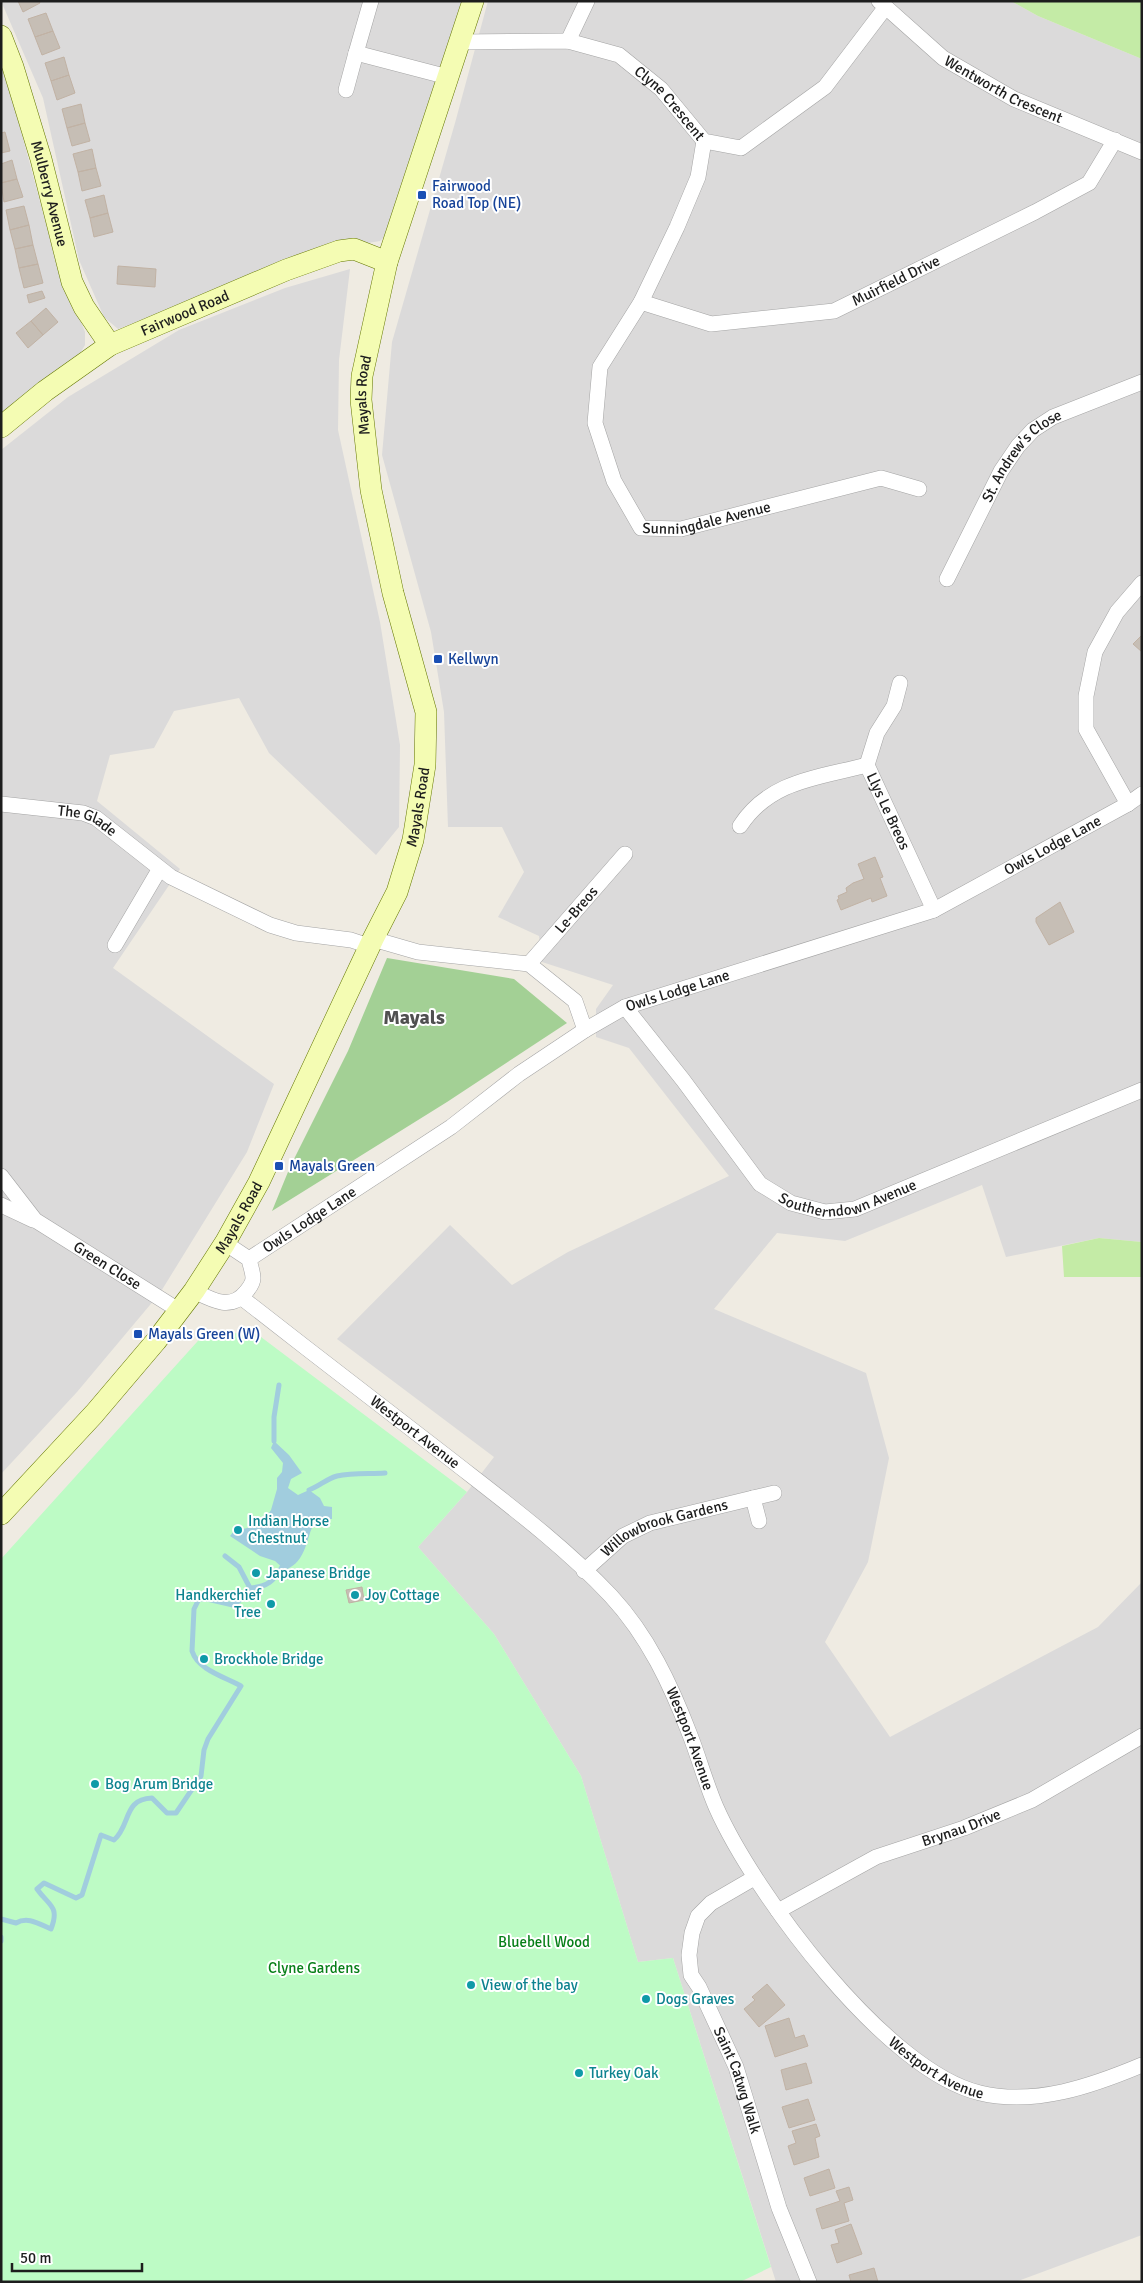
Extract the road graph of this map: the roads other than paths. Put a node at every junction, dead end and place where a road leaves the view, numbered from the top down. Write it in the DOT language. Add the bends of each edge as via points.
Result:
graph roads {
  1 [pos="371,1"];
  2 [pos="473,1"];
  3 [pos="587,1"];
  4 [pos="882,5"];
  5 [pos="1,36"];
  6 [pos="568,41"];
  7 [pos="460,42"];
  8 [pos="356,53"];
  9 [pos="448,77"];
  10 [pos="346,90"];
  11 [pos="1115,140"];
  12 [pos="704,141"];
  13 [pos="1142,152"];
  14 [pos="387,262"];
  15 [pos="641,302"];
  16 [pos="110,345"];
  17 [pos="1142,382"];
  18 [pos="1,427"];
  19 [pos="919,488"];
  20 [pos="947,579"];
  21 [pos="1142,582"];
  22 [pos="900,683"];
  23 [pos="867,765"];
  24 [pos="1142,794"];
  25 [pos="1,804"];
  26 [pos="1128,804"];
  27 [pos="740,826"];
  28 [pos="624,854"];
  29 [pos="159,870"];
  30 [pos="934,910"];
  31 [pos="371,942"];
  32 [pos="115,945"];
  33 [pos="528,964"];
  34 [pos="625,1007"];
  35 [pos="585,1030"];
  36 [pos="1142,1090"];
  37 [pos="1,1176"];
  38 [pos="1,1205"];
  39 [pos="34,1220"];
  40 [pos="225,1243"];
  41 [pos="249,1259"];
  42 [pos="194,1291"];
  43 [pos="242,1298"];
  44 [pos="180,1311"];
  45 [pos="774,1493"];
  46 [pos="753,1498"];
  47 [pos="1,1514"];
  48 [pos="759,1521"];
  49 [pos="584,1571"];
  50 [pos="1142,1736"];
  51 [pos="754,1878"];
  52 [pos="778,1911"];
  53 [pos="1142,2065"];
  54 [pos="810,2282"];
  1 -- 8 [label="street"];
  2 -- 7 [label="main road, Mayals Road"];
  3 -- 6 [label="street"];
  4 -- 11 [label="street, Wentworth Crescent" via="943,58 1006,95"];
  4 -- 12 [label="street, Clyne Crescent" via="825,87 741,148"];
  5 -- 16 [label="main road, Mulberry Avenue" via="41,158 72,282 84,307"];
  6 -- 7 [label="street, Clyne Crescent"];
  6 -- 12 [label="street, Clyne Crescent" via="619,55 661,89"];
  7 -- 9 [label="main road, Mayals Road"];
  8 -- 9 [label="street"];
  8 -- 10 [label="street"];
  9 -- 14 [label="main road, Mayals Road"];
  11 -- 13 [label="street, Wentworth Crescent"];
  11 -- 15 [label="street, Muirfield Drive" via="1089,183 834,311 711,324"];
  12 -- 15 [label="street, Sunningdale Avenue" via="698,177"];
  14 -- 16 [label="main road, Fairwood Road" via="354,249 339,251 286,270"];
  14 -- 31 [label="main road, Mayals Road" via="362,376 361,400 371,490 393,593 426,712 426,765 413,840 397,892"];
  15 -- 19 [label="street, Sunningdale Avenue" via="600,367 595,422 614,481 641,528 681,529 881,478"];
  16 -- 18 [label="main road, Fairwood Road" via="45,390"];
  17 -- 20 [label="street, St. Andrew's Close" via="1054,417 1033,430 1002,471"];
  21 -- 26 [label="street" via="1117,612 1095,652 1086,696 1086,729"];
  22 -- 23 [label="street, Llys Le Breos" via="894,706 877,734"];
  23 -- 27 [label="street" via="781,788 755,805"];
  23 -- 30 [label="street, Llys Le Breos"];
  24 -- 26 [label="street, Owls Lodge Lane"];
  25 -- 29 [label="street, The Glade" via="90,815"];
  26 -- 30 [label="street, Owls Lodge Lane"];
  28 -- 33 [label="street, Le-Breos"];
  29 -- 31 [label="street" via="270,925 296,933"];
  29 -- 32 [label="street"];
  30 -- 34 [label="street, Owls Lodge Lane"];
  31 -- 33 [label="street" via="418,952"];
  31 -- 40 [label="main road, Mayals Road" via="259,1182"];
  33 -- 35 [label="street" via="575,1001"];
  34 -- 35 [label="street, Owls Lodge Lane"];
  34 -- 36 [label="street, Southerndown Avenue" via="760,1184 791,1203 825,1212 856,1210"];
  35 -- 41 [label="street, Owls Lodge Lane" via="451,1127"];
  37 -- 39 [label="street, Green Close"];
  38 -- 39 [label="street, Green Close"];
  39 -- 44 [label="street, Green Close"];
  40 -- 41 [label="street"];
  40 -- 42 [label="main road, Mayals Road"];
  41 -- 43 [label="street" via="253,1279"];
  42 -- 43 [label="street" via="217,1302 231,1303"];
  42 -- 44 [label="main road, Mayals Road"];
  43 -- 49 [label="street, Westport Avenue" via="519,1513"];
  44 -- 47 [label="main road, Mayals Road" via="94,1414"];
  45 -- 46 [label="street, Willowbrook Gardens"];
  46 -- 48 [label="street"];
  46 -- 49 [label="street, Willowbrook Gardens" via="650,1523 623,1536"];
  49 -- 51 [label="street, Westport Avenue" via="611,1597 662,1667 690,1733 716,1808"];
  50 -- 52 [label="street, Brynau Drive" via="1032,1800 964,1828 876,1858"];
  51 -- 52 [label="street, Westport Avenue"];
  51 -- 54 [label="street, Saint Catwg Walk" via="710,1903 698,1916 689,1955 691,1974 736,2067 779,2208"];
  52 -- 53 [label="street, Westport Avenue" via="842,1992 899,2048 954,2084 981,2094 1017,2097 1071,2091"];
}
